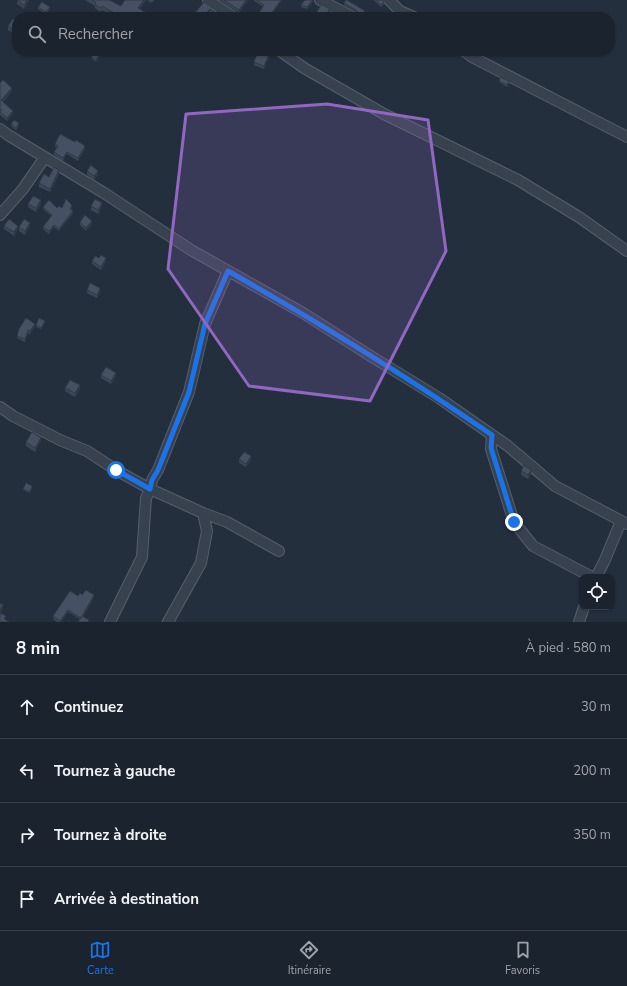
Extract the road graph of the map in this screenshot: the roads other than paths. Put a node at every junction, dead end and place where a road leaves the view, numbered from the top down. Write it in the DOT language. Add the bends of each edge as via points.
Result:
graph roads {
  1 [pos="208,0"];
  2 [pos="320,0"];
  3 [pos="389,0"];
  4 [pos="226,12"];
  5 [pos="343,12"];
  6 [pos="402,12"];
  7 [pos="287,56"];
  8 [pos="471,56"];
  9 [pos="0,129"];
  10 [pos="627,137"];
  11 [pos="45,157"];
  12 [pos="0,215"];
  13 [pos="627,251"];
  14 [pos="228,271"];
  15 [pos="0,407"];
  16 [pos="492,435"];
  17 [pos="150,489"];
  18 [pos="203,514"];
  19 [pos="624,522"];
  20 [pos="278,551"];
  21 [pos="586,574"];
  22 [pos="598,574"];
  23 [pos="583,610"];
  24 [pos="110,622"];
  25 [pos="168,622"];
  26 [pos="579,622"];
  1 -- 4 [label="street"];
  2 -- 5 [label="street"];
  3 -- 6 [label="street"];
  7 -- 13 [label="street" via="384,114 518,180 579,217"];
  8 -- 10 [label="street"];
  9 -- 11 [label="street"];
  11 -- 12 [label="street" via="23,189"];
  11 -- 14 [label="street" via="190,250"];
  14 -- 16 [label="street" via="303,313 439,398"];
  14 -- 17 [label="street" via="205,324 189,392"];
  15 -- 17 [label="street" via="60,440 87,451"];
  16 -- 19 [label="street" via="555,486"];
  16 -- 21 [label="street" via="491,448 514,522 533,546"];
  17 -- 18 [label="street"];
  17 -- 24 [label="street" via="146,498 142,557"];
  18 -- 20 [label="street" via="227,522"];
  18 -- 25 [label="street" via="207,531 200,563"];
  19 -- 22 [label="street"];
  23 -- 26 [label="street"];
}
